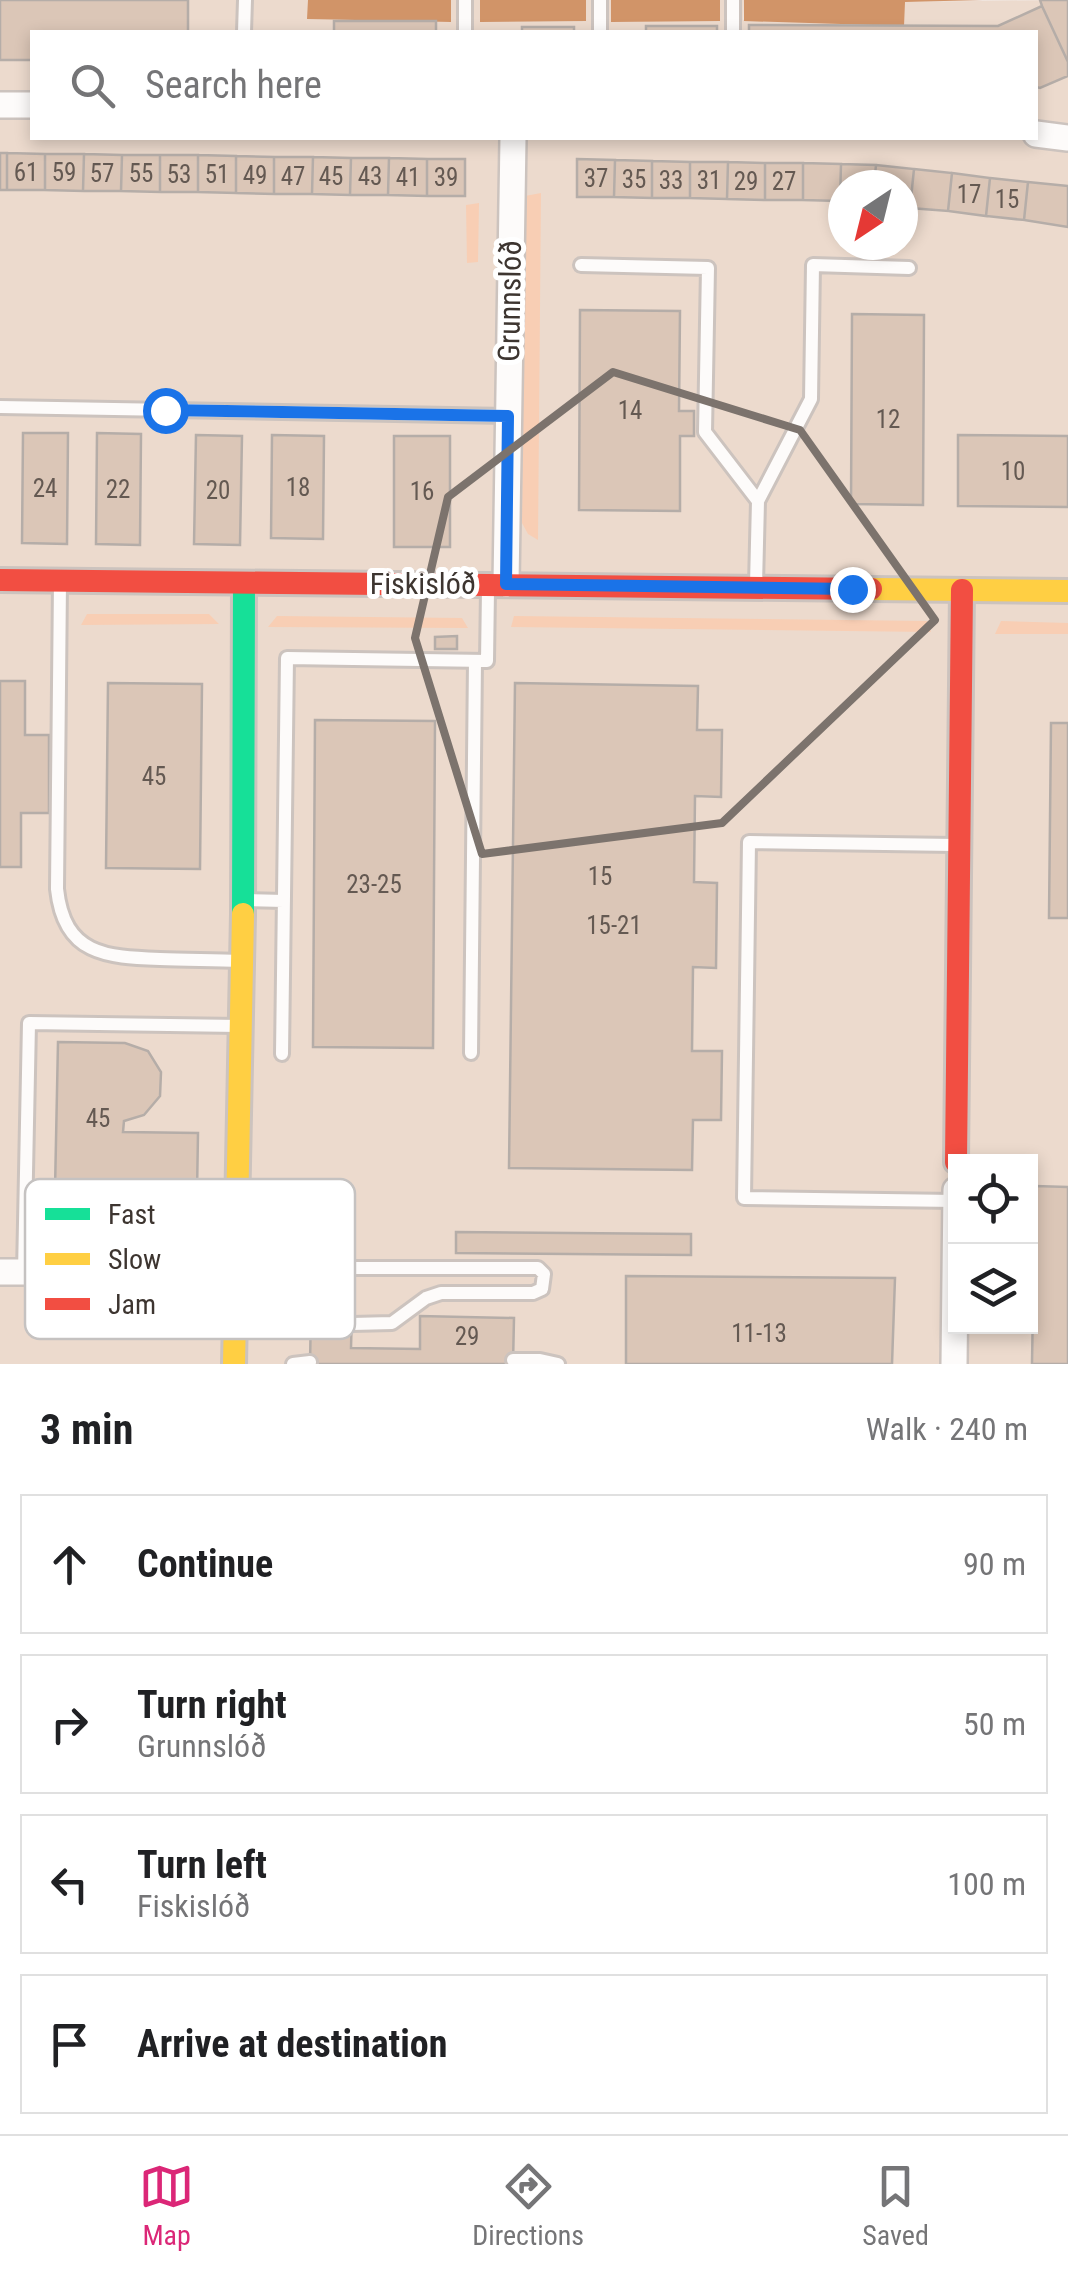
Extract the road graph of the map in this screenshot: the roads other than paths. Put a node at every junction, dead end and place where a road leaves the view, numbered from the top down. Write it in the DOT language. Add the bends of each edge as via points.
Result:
graph roads {
  1 [pos="245,0"];
  2 [pos="464,0"];
  3 [pos="600,0"];
  4 [pos="733,0"];
  5 [pos="244,30"];
  6 [pos="465,30"];
  7 [pos="600,30"];
  8 [pos="733,30"];
  9 [pos="0,105"];
  10 [pos="30,105"];
  11 [pos="1038,134"];
  12 [pos="1068,138"];
  13 [pos="513,140"];
  14 [pos="581,266"];
  15 [pos="909,268"];
  16 [pos="0,407"];
  17 [pos="508,416"];
  18 [pos="758,501"];
  19 [pos="0,580"];
  20 [pos="60,580"];
  21 [pos="244,583"];
  22 [pos="497,584"];
  23 [pos="756,588"];
  24 [pos="962,590"];
  25 [pos="1068,591"];
  26 [pos="475,660"];
  27 [pos="960,845"];
  28 [pos="243,900"];
  29 [pos="284,901"];
  30 [pos="242,961"];
  31 [pos="241,1026"];
  32 [pos="471,1052"];
  33 [pos="282,1054"];
  34 [pos="956,1154"];
  35 [pos="238,1179"];
  36 [pos="948,1201"];
  37 [pos="955,1244"];
  38 [pos="355,1266"];
  39 [pos="12,1272"];
  40 [pos="355,1324"];
  41 [pos="235,1339"];
  42 [pos="513,1360"];
  43 [pos="310,1362"];
  44 [pos="234,1364"];
  45 [pos="293,1364"];
  46 [pos="558,1364"];
  47 [pos="954,1364"];
  1 -- 5 [label="lane"];
  2 -- 6 [label="lane"];
  3 -- 7 [label="lane"];
  4 -- 8 [label="lane"];
  9 -- 10 [label="street"];
  11 -- 12 [label="street"];
  13 -- 17 [label="street, Grunnslóð"];
  14 -- 18 [label="lane" via="708,268 705,432"];
  15 -- 18 [label="lane" via="813,266 811,399"];
  16 -- 17 [label="lane"];
  17 -- 22 [label="street, Grunnslóð"];
  18 -- 23 [label="lane"];
  19 -- 20 [label="street, Fiskislóð"];
  20 -- 21 [label="street, Fiskislóð"];
  20 -- 30 [label="lane" via="56,890 63,919 79,941 112,957"];
  21 -- 22 [label="street, Fiskislóð"];
  21 -- 28 [label="street"];
  22 -- 23 [label="street, Fiskislóð"];
  22 -- 26 [label="lane" via="487,661"];
  23 -- 24 [label="street, Fiskislóð"];
  24 -- 25 [label="street, Fiskislóð"];
  24 -- 27 [label="street"];
  26 -- 29 [label="lane" via="287,658"];
  26 -- 32 [label="lane"];
  27 -- 34 [label="street"];
  27 -- 36 [label="lane" via="749,842 744,1198"];
  28 -- 29 [label="lane"];
  28 -- 30 [label="street"];
  29 -- 33 [label="lane"];
  30 -- 31 [label="street"];
  31 -- 35 [label="street"];
  31 -- 39 [label="lane" via="29,1022"];
  37 -- 47 [label="street"];
  38 -- 40 [label="lane" via="538,1268 544,1274 542,1289 533,1293 441,1292 392,1323"];
  41 -- 44 [label="street"];
  42 -- 46 [label="lane"];
  43 -- 45 [label="lane"];
}
